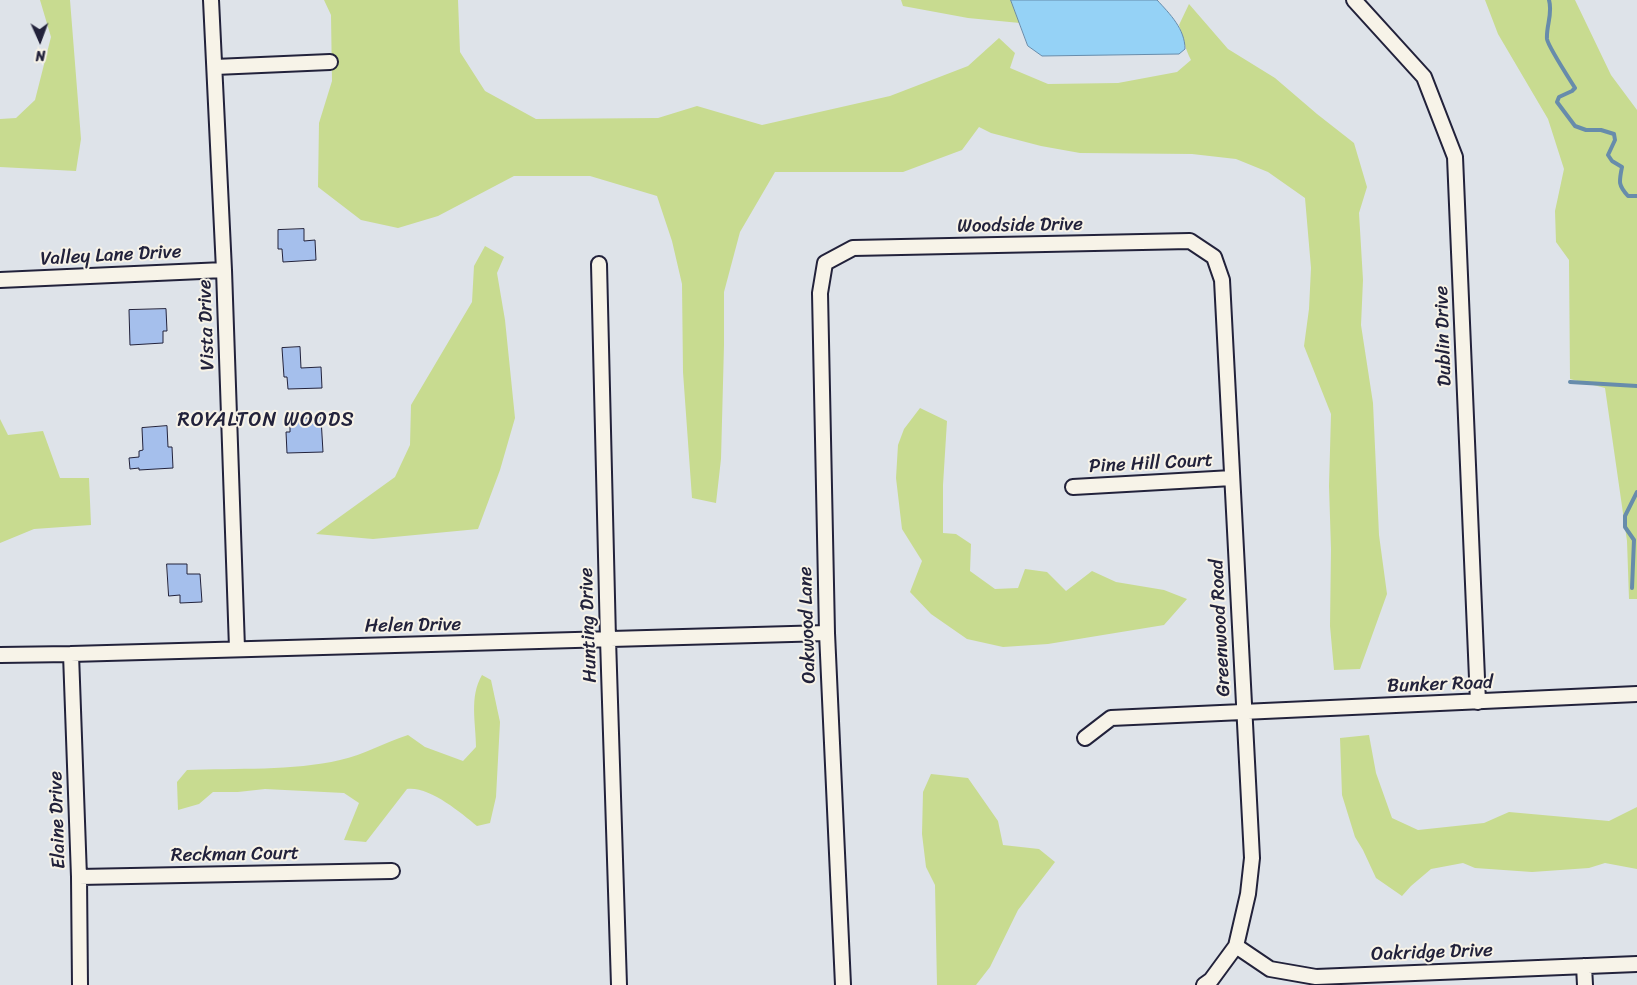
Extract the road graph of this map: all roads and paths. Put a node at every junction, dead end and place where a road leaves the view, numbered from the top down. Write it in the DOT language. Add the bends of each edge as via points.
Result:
graph roads {
  1 [pos="211,0"];
  2 [pos="1354,0"];
  3 [pos="330,62"];
  4 [pos="215,67"];
  5 [pos="1214,257"];
  6 [pos="825,263"];
  7 [pos="598,264"];
  8 [pos="224,270"];
  9 [pos="0,280"];
  10 [pos="1232,478"];
  11 [pos="1073,487"];
  12 [pos="827,633"];
  13 [pos="608,639"];
  14 [pos="237,648"];
  15 [pos="71,654"];
  16 [pos="0,655"];
  17 [pos="1637,694"];
  18 [pos="1478,702"];
  19 [pos="1244,710"];
  20 [pos="1085,738"];
  21 [pos="392,870"];
  22 [pos="79,877"];
  23 [pos="1236,946"];
  24 [pos="1637,964"];
  25 [pos="1584,966"];
  26 [pos="80,985"];
  27 [pos="619,985"];
  28 [pos="843,985"];
  29 [pos="1204,985"];
  30 [pos="1585,985"];
  1 -- 4 [label="street, Vista Drive"];
  2 -- 18 [label="street, Dublin Drive" via="1424,77 1456,157"];
  3 -- 4 [label="street"];
  4 -- 8 [label="street, Vista Drive"];
  5 -- 6 [label="street, Woodside Drive" via="1190,241 853,248"];
  5 -- 10 [label="street, Greenwood Road" via="1222,280"];
  6 -- 12 [label="street, Oakwood Lane" via="820,293"];
  7 -- 13 [label="street, Hunting Drive"];
  8 -- 9 [label="street, Valley Lane Drive"];
  8 -- 14 [label="street, Vista Drive"];
  10 -- 11 [label="street, Pine Hill Court"];
  10 -- 19 [label="street, Greenwood Road"];
  12 -- 13 [label="street, Helen Drive"];
  12 -- 28 [label="street, Oakwood Lane"];
  13 -- 14 [label="street, Helen Drive"];
  13 -- 27 [label="street, Hunting Drive"];
  14 -- 15 [label="street, Helen Drive"];
  15 -- 16 [label="street, Helen Drive"];
  15 -- 22 [label="street, Elaine Drive"];
  17 -- 18 [label="street, Bunker Road"];
  18 -- 19 [label="street, Bunker Road"];
  19 -- 20 [label="street, Bunker Road" via="1111,718"];
  19 -- 23 [label="street, Greenwood Road" via="1252,858 1248,894"];
  21 -- 22 [label="street, Reckman Court"];
  22 -- 26 [label="street, Elaine Drive"];
  23 -- 25 [label="street, Oakridge Drive" via="1270,969 1316,977"];
  23 -- 29 [label="street, Greenwood Road"];
  24 -- 25 [label="street, Oakridge Drive"];
  25 -- 30 [label="street"];
}
